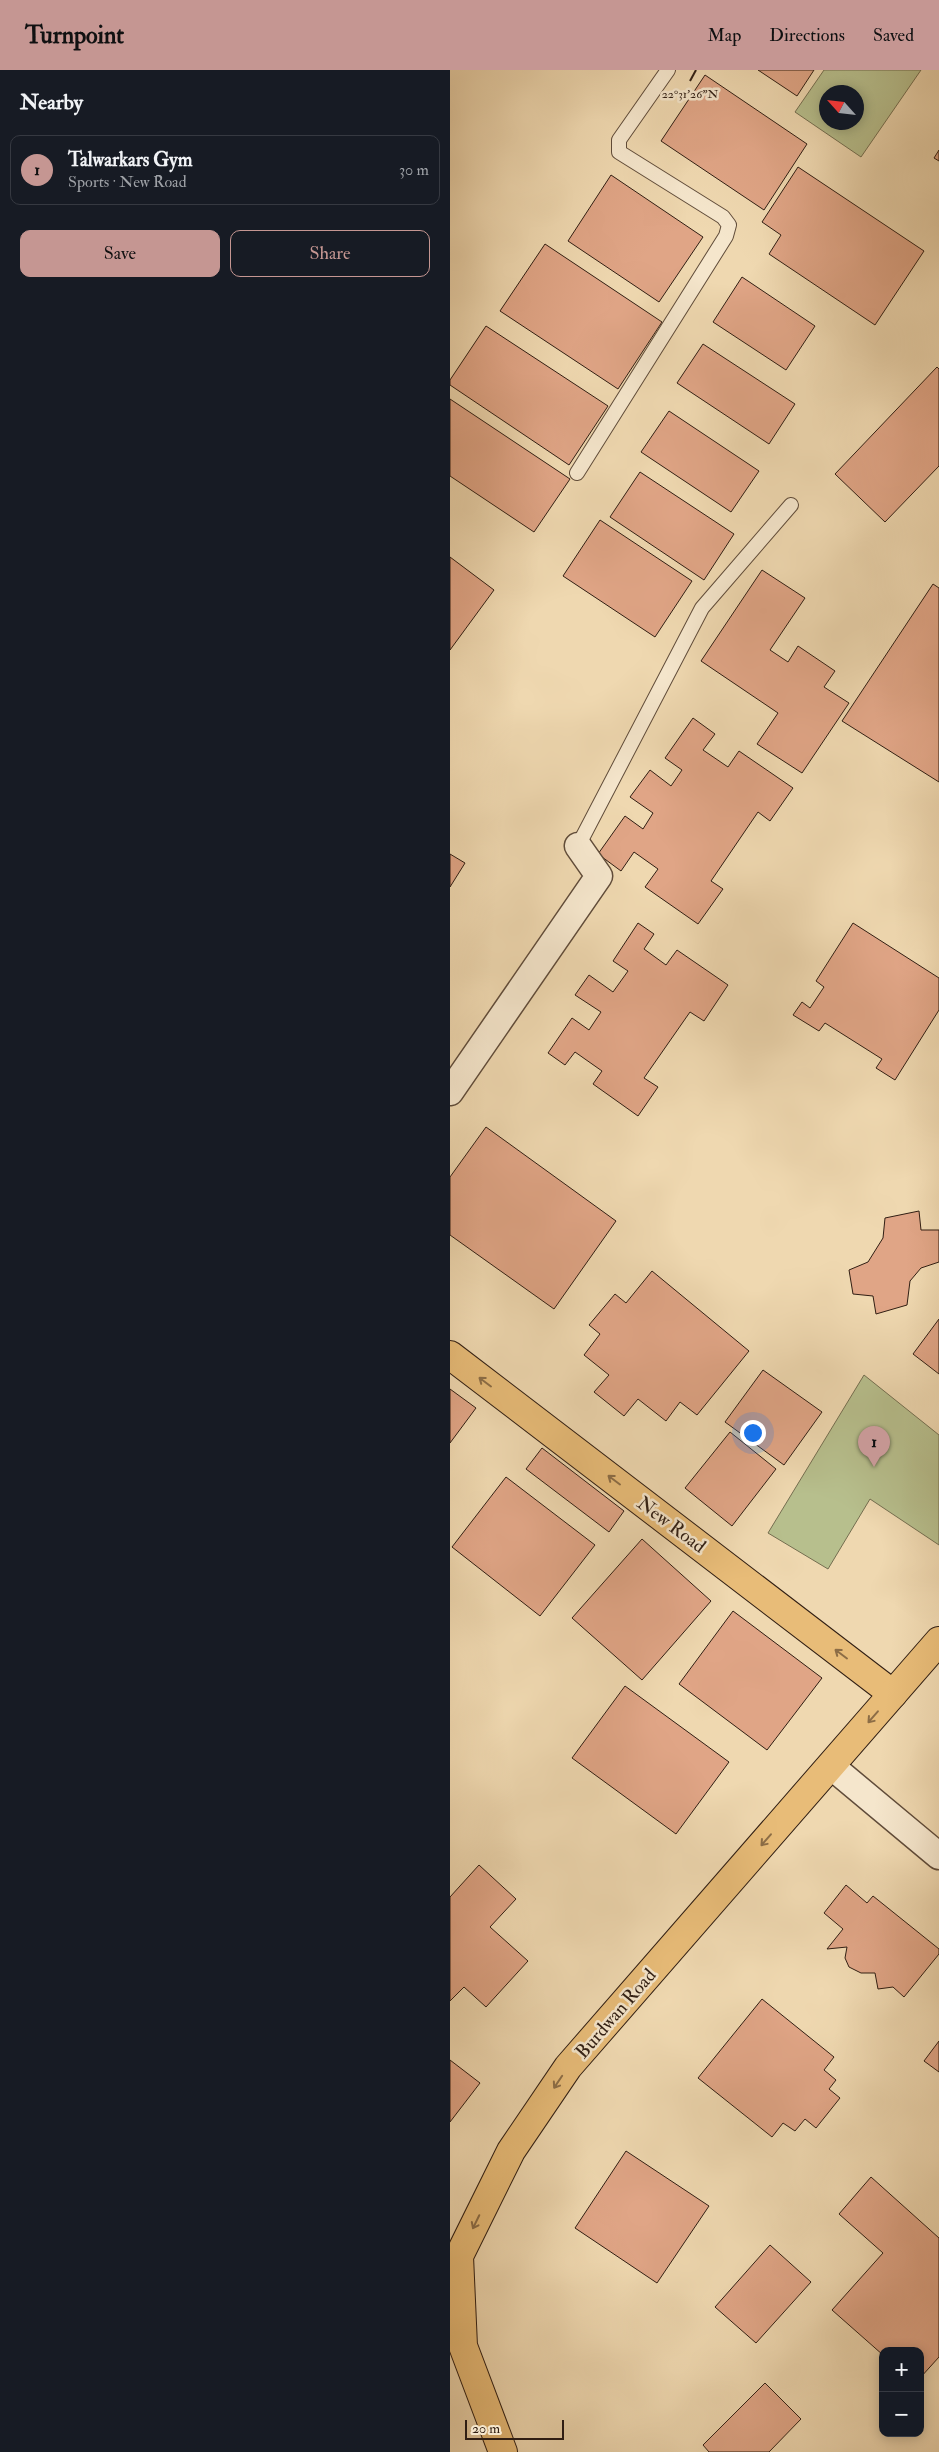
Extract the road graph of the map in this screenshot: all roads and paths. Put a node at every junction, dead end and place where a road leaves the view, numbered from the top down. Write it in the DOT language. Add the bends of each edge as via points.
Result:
graph roads {
  1 [pos="668,70"];
  2 [pos="577,473"];
  3 [pos="791,505"];
  4 [pos="578,846"];
  5 [pos="450,1092"];
  6 [pos="450,1355"];
  7 [pos="939,1640"];
  8 [pos="893,1694"];
  9 [pos="831,1766"];
  10 [pos="939,1856"];
  11 [pos="503,2452"];
  1 -- 2 [label="lane" via="620,140 619,152 723,216 729,225 726,236"];
  3 -- 4 [label="lane" via="702,608"];
  4 -- 5 [label="street" via="599,876"];
  8 -- 6 [label="main road, New Road, one-way"];
  7 -- 8 [label="main road, Burdwan Road"];
  8 -- 9 [label="main road, Burdwan Road, one-way"];
  9 -- 10 [label="street"];
  9 -- 11 [label="main road, Burdwan Road, one-way" via="568,2067 511,2151 459,2256 463,2346"];
}
